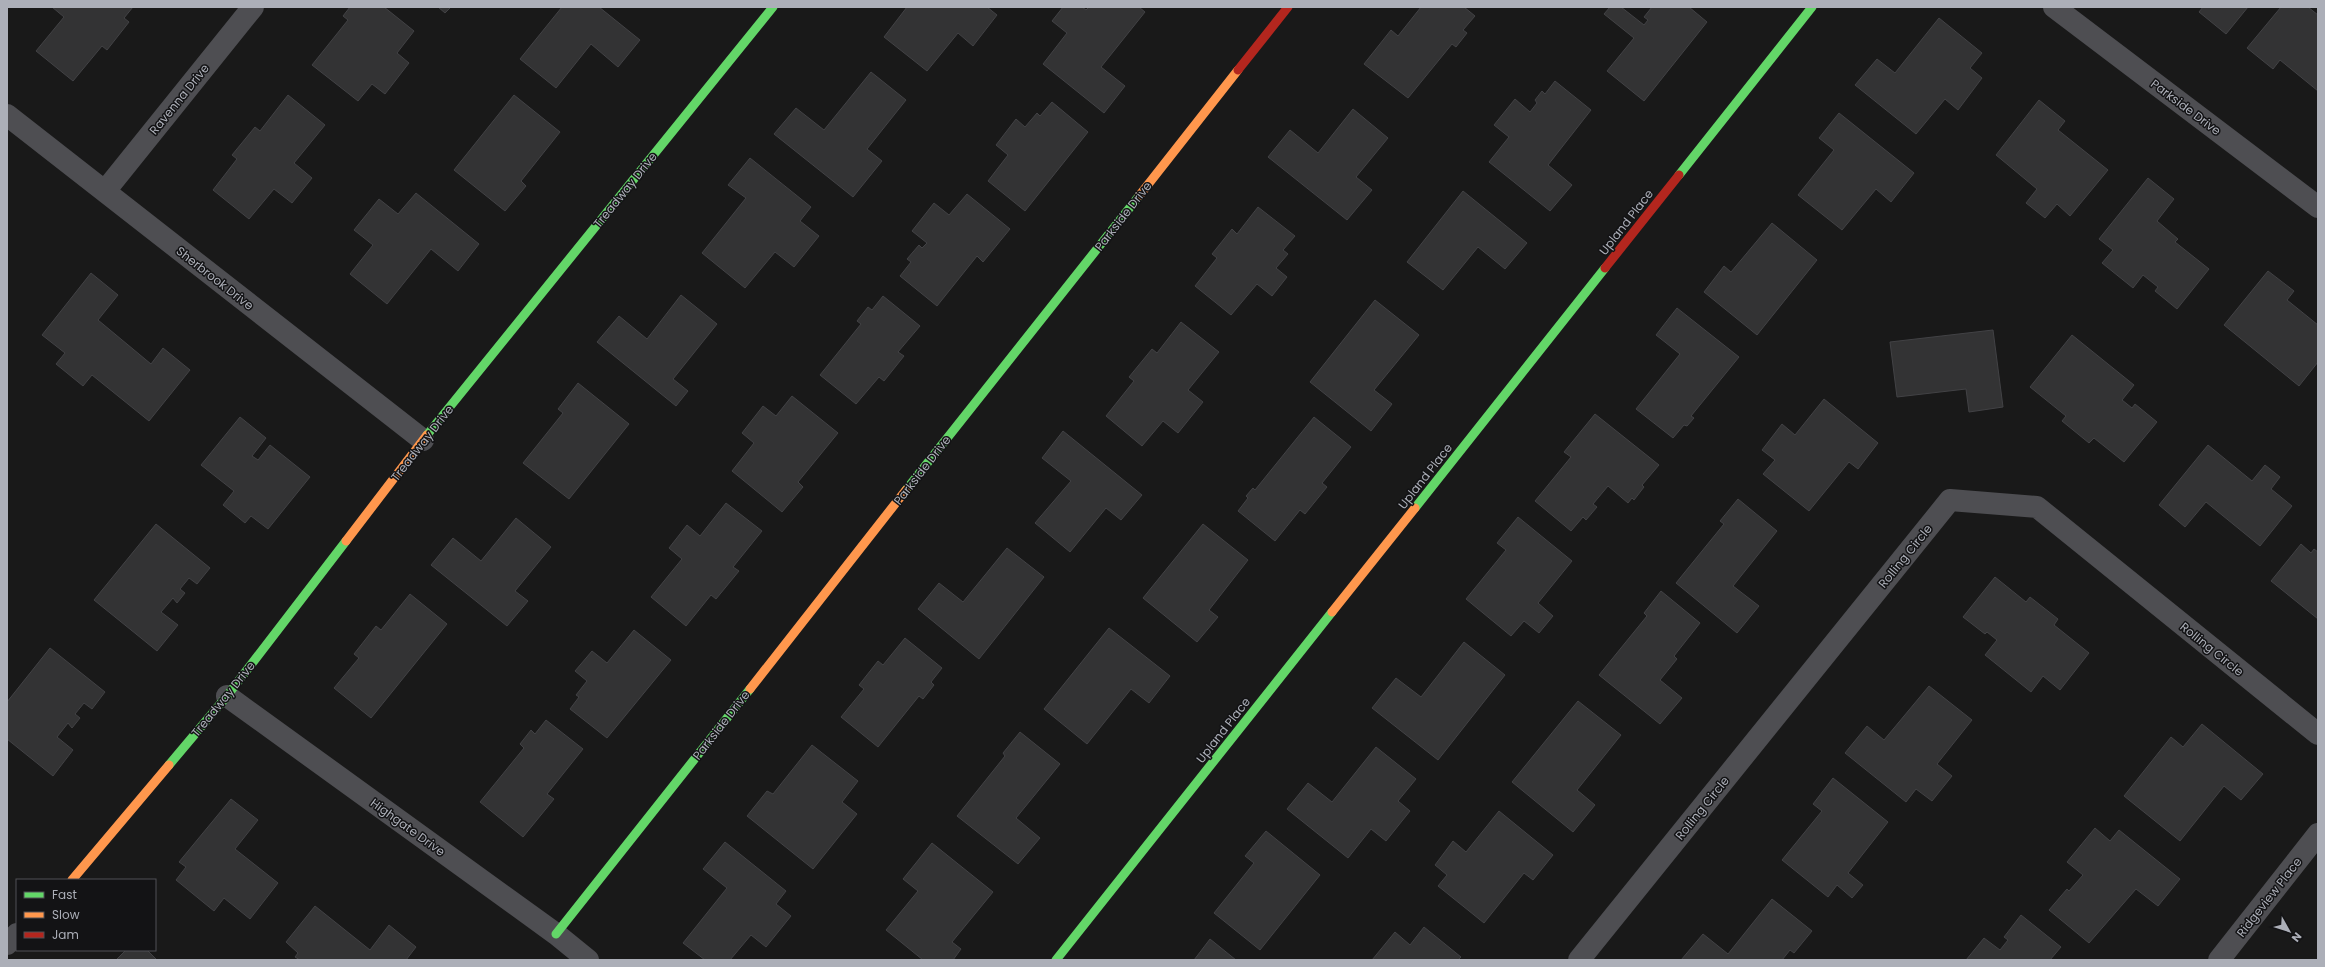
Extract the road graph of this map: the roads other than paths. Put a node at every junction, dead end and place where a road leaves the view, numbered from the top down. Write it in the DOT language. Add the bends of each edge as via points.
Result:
graph roads {
  1 [pos="253,7"];
  2 [pos="773,7"];
  3 [pos="1288,7"];
  4 [pos="1812,7"];
  5 [pos="2054,7"];
  6 [pos="7,115"];
  7 [pos="105,191"];
  8 [pos="2318,207"];
  9 [pos="423,440"];
  10 [pos="227,696"];
  11 [pos="2318,734"];
  12 [pos="2318,834"];
  13 [pos="73,879"];
  14 [pos="556,934"];
  15 [pos="16,935"];
  16 [pos="7,944"];
  17 [pos="588,960"];
  18 [pos="1056,960"];
  19 [pos="1579,960"];
  20 [pos="2219,960"];
  1 -- 7 [label="street, Ravenna Drive"];
  2 -- 9 [label="street, Treadway Drive"];
  3 -- 14 [label="street, Parkside Drive"];
  4 -- 18 [label="street, Upland Place"];
  5 -- 8 [label="street, Parkside Drive"];
  6 -- 7 [label="street, Sherbrook Drive"];
  7 -- 9 [label="street, Sherbrook Drive"];
  9 -- 10 [label="street, Treadway Drive"];
  10 -- 13 [label="street, Treadway Drive"];
  10 -- 14 [label="street, Highgate Drive"];
  11 -- 19 [label="street, Rolling Circle" via="2037,507 1950,500"];
  12 -- 20 [label="street, Ridgeview Place"];
  14 -- 17 [label="street, Highgate Drive"];
  15 -- 16 [label="street"];
}
